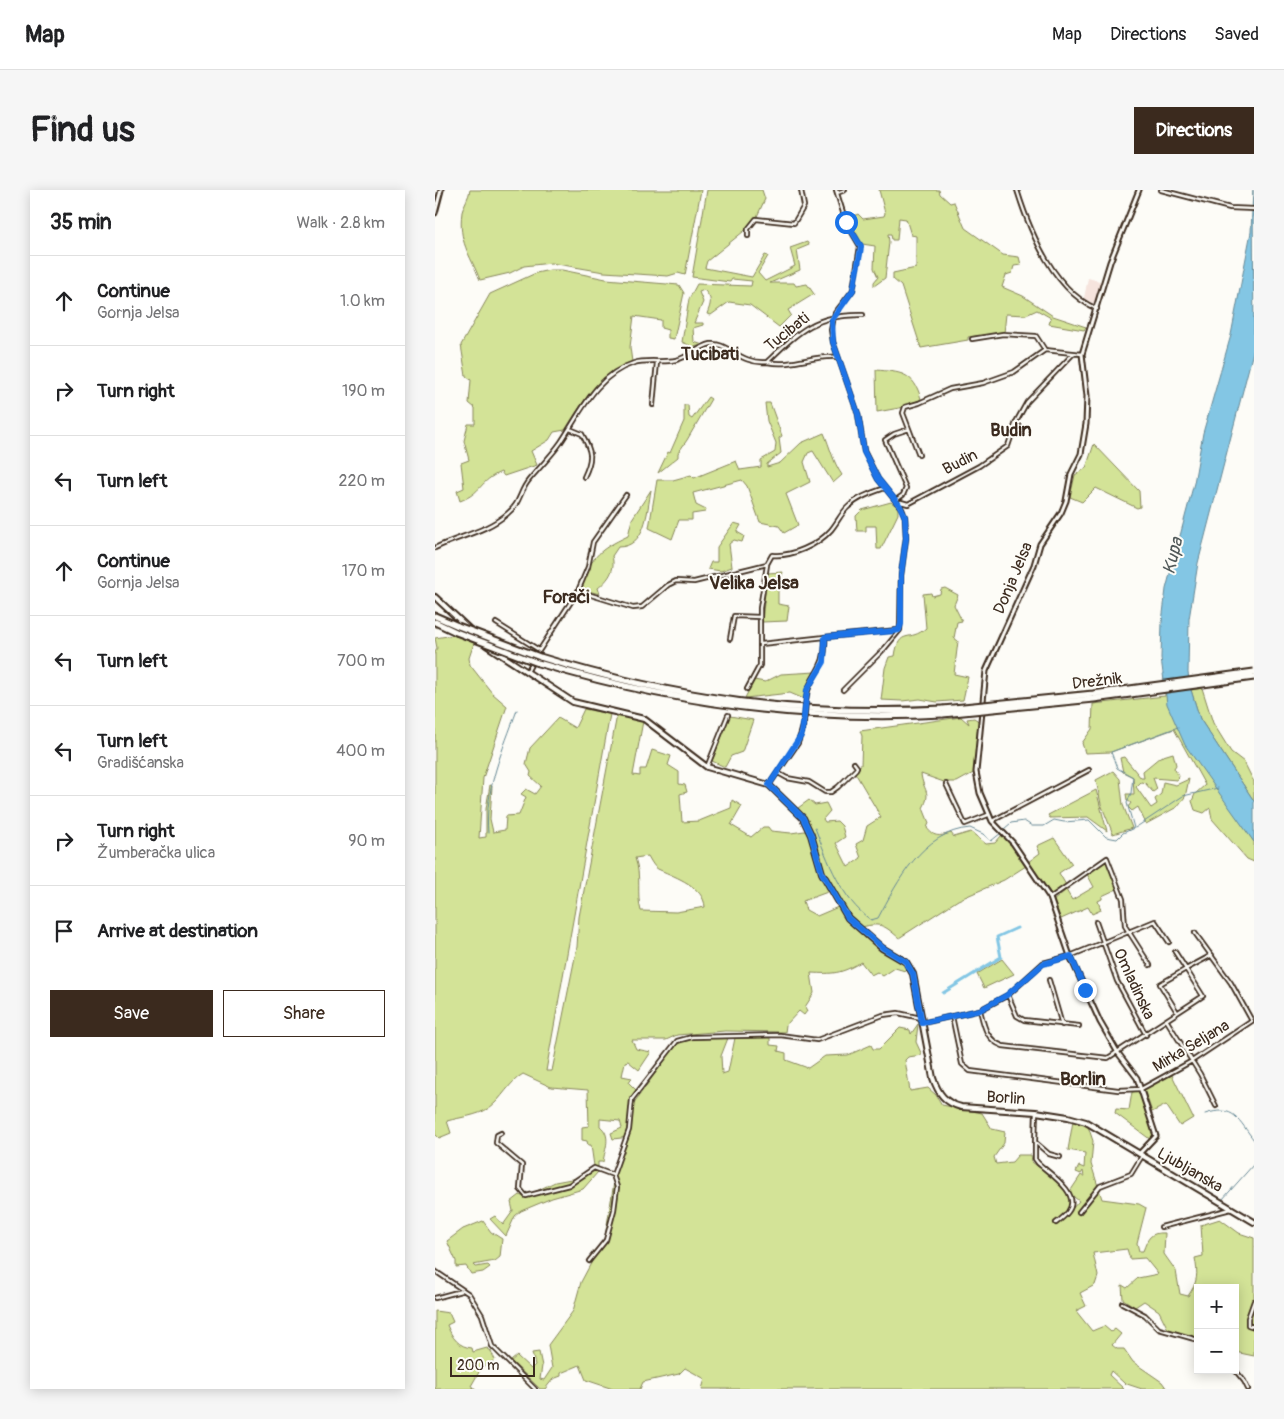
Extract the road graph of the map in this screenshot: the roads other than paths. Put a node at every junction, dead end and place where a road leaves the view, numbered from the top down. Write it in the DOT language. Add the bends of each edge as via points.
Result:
graph roads {
  1 [pos="441,190"];
  2 [pos="801,190"];
  3 [pos="845,190"];
  4 [pos="1017,190"];
  5 [pos="1139,190"];
  6 [pos="1161,190"];
  7 [pos="837,192"];
  8 [pos="1254,208"];
  9 [pos="435,213"];
  10 [pos="748,236"];
  11 [pos="1097,309"];
  12 [pos="834,315"];
  13 [pos="863,315"];
  14 [pos="972,339"];
  15 [pos="1045,350"];
  16 [pos="1073,354"];
  17 [pos="1082,354"];
  18 [pos="838,357"];
  19 [pos="657,362"];
  20 [pos="767,362"];
  21 [pos="653,405"];
  22 [pos="569,428"];
  23 [pos="909,429"];
  24 [pos="919,454"];
  25 [pos="584,478"];
  26 [pos="886,488"];
  27 [pos="626,495"];
  28 [pos="895,500"];
  29 [pos="900,506"];
  30 [pos="435,548"];
  31 [pos="767,564"];
  32 [pos="578,590"];
  33 [pos="435,597"];
  34 [pos="435,616"];
  35 [pos="760,617"];
  36 [pos="435,622"];
  37 [pos="496,623"];
  38 [pos="457,629"];
  39 [pos="899,630"];
  40 [pos="825,637"];
  41 [pos="730,639"];
  42 [pos="761,644"];
  43 [pos="540,650"];
  44 [pos="1254,672"];
  45 [pos="527,673"];
  46 [pos="1254,677"];
  47 [pos="747,689"];
  48 [pos="843,690"];
  49 [pos="943,711"];
  50 [pos="728,716"];
  51 [pos="854,763"];
  52 [pos="707,767"];
  53 [pos="1089,770"];
  54 [pos="778,773"];
  55 [pos="946,784"];
  56 [pos="769,785"];
  57 [pos="988,815"];
  58 [pos="992,820"];
  59 [pos="1050,898"];
  60 [pos="1096,922"];
  61 [pos="1129,931"];
  62 [pos="1195,933"];
  63 [pos="1103,942"];
  64 [pos="1169,942"];
  65 [pos="1175,952"];
  66 [pos="1211,955"];
  67 [pos="1071,956"];
  68 [pos="1150,965"];
  69 [pos="1186,969"];
  70 [pos="1049,980"];
  71 [pos="1007,995"];
  72 [pos="980,1010"];
  73 [pos="1177,1012"];
  74 [pos="951,1016"];
  75 [pos="921,1018"];
  76 [pos="1253,1020"];
  77 [pos="1167,1021"];
  78 [pos="922,1023"];
  79 [pos="1063,1025"];
  80 [pos="1079,1026"];
  81 [pos="1146,1035"];
  82 [pos="1118,1054"];
  83 [pos="1191,1061"];
  84 [pos="1141,1089"];
  85 [pos="1216,1106"];
  86 [pos="1036,1112"];
  87 [pos="501,1133"];
  88 [pos="1035,1142"];
  89 [pos="1140,1155"];
  90 [pos="1061,1157"];
  91 [pos="613,1175"];
  92 [pos="1231,1209"];
  93 [pos="1079,1212"];
  94 [pos="1254,1222"];
  95 [pos="1056,1223"];
  96 [pos="1161,1227"];
  97 [pos="589,1261"];
  98 [pos="435,1271"];
  99 [pos="463,1291"];
  100 [pos="435,1298"];
  101 [pos="1254,1301"];
  102 [pos="1122,1303"];
  103 [pos="1254,1328"];
  104 [pos="1194,1339"];
  105 [pos="1238,1374"];
  106 [pos="535,1389"];
  107 [pos="1247,1389"];
  1 -- 9 [label="main road"];
  2 -- 10 [label="street" via="804,206 794,223 756,219 748,229"];
  3 -- 7 [label="street"];
  4 -- 11 [label="street" via="1047,264"];
  5 -- 11 [label="main road, Donja Jelsa"];
  6 -- 8 [label="street" via="1237,208"];
  7 -- 12 [label="street" via="846,222 861,246 853,290"];
  11 -- 17 [label="main road, Donja Jelsa"];
  12 -- 13 [label="street"];
  12 -- 18 [label="street" via="831,330"];
  12 -- 20 [label="street, Tucibati" via="807,327"];
  14 -- 15 [label="street" via="1003,334 1036,336"];
  15 -- 16 [label="street"];
  15 -- 23 [label="street" via="1015,372 983,383 950,389 904,409"];
  16 -- 17 [label="street"];
  16 -- 29 [label="street, Budin" via="1027,402 1008,446 979,466 908,504 901,502"];
  17 -- 57 [label="main road, Donja Jelsa" via="1087,396 1086,424 1081,454 1071,474 1067,501 1040,544 1034,565 986,670 976,772 979,793"];
  18 -- 20 [label="street" via="827,356 794,364"];
  18 -- 26 [label="street" via="858,414 864,452"];
  19 -- 20 [label="street, Tucibati" via="677,360 712,344 723,346 743,359"];
  19 -- 21 [label="street"];
  19 -- 22 [label="street, Tucibati" via="636,363 606,379"];
  22 -- 25 [label="street" via="582,434 590,449 591,463"];
  22 -- 30 [label="street, Tucibati" via="507,515 473,534"];
  23 -- 24 [label="street"];
  23 -- 28 [label="street" via="885,440 905,488 905,492"];
  26 -- 28 [label="street"];
  26 -- 31 [label="street" via="861,496 822,538 796,552 772,555"];
  27 -- 32 [label="street" via="593,542 588,567"];
  28 -- 29 [label="street"];
  29 -- 39 [label="street" via="905,517 906,538"];
  31 -- 32 [label="street" via="694,582 676,581 642,607 633,608"];
  31 -- 35 [label="street"];
  32 -- 43 [label="street"];
  33 -- 45 [label="main road" via="493,651"];
  34 -- 38 [label="highway"];
  35 -- 41 [label="street" via="734,616"];
  35 -- 42 [label="street"];
  36 -- 38 [label="highway"];
  37 -- 43 [label="street"];
  38 -- 49 [label="highway, bridge" via="539,660 645,692 749,709 839,716"];
  39 -- 40 [label="street"];
  39 -- 48 [label="street"];
  40 -- 42 [label="street"];
  40 -- 54 [label="street, bridge" via="824,662 807,690 804,723 798,743"];
  42 -- 47 [label="street" via="759,665"];
  43 -- 45 [label="street"];
  44 -- 49 [label="highway, Drežnik, bridge"];
  45 -- 52 [label="main road" via="579,704 650,721"];
  46 -- 49 [label="highway, Drežnik, bridge" via="1094,699"];
  50 -- 52 [label="street"];
  51 -- 54 [label="street" via="856,769 831,792"];
  52 -- 56 [label="main road"];
  53 -- 58 [label="street"];
  54 -- 56 [label="street"];
  55 -- 57 [label="street" via="965,824"];
  56 -- 75 [label="main road" via="803,818 822,873 848,918 883,948 906,962 913,974"];
  57 -- 58 [label="main road, Donja Jelsa"];
  58 -- 59 [label="main road, Donja Jelsa" via="1013,844"];
  59 -- 61 [label="street" via="1107,858 1123,899 1125,926"];
  59 -- 67 [label="main road, Donja Jelsa"];
  60 -- 63 [label="street, Omladinska"];
  61 -- 63 [label="street"];
  61 -- 64 [label="street" via="1155,921"];
  61 -- 68 [label="street"];
  62 -- 66 [label="street, Mirka Seljana"];
  63 -- 67 [label="street"];
  63 -- 81 [label="street, Omladinska" via="1117,981"];
  65 -- 69 [label="street"];
  66 -- 69 [label="street"];
  66 -- 76 [label="street, Mirka Seljana"];
  67 -- 71 [label="street" via="1043,964"];
  67 -- 82 [label="main road, Donja Jelsa"];
  69 -- 73 [label="street" via="1203,996"];
  69 -- 73 [label="street" via="1160,984"];
  70 -- 79 [label="street"];
  71 -- 72 [label="street"];
  71 -- 79 [label="street" via="1017,1016 1024,1020"];
  72 -- 74 [label="street"];
  72 -- 82 [label="street" via="985,1031 992,1042 1003,1046 1101,1058"];
  73 -- 77 [label="street"];
  74 -- 78 [label="street"];
  74 -- 84 [label="street" via="962,1064 970,1071 1118,1090"];
  75 -- 78 [label="main road"];
  75 -- 91 [label="street" via="898,1013 883,1015 817,1040 780,1034 682,1039 673,1044 632,1099 629,1130"];
  76 -- 83 [label="street, Mirka Seljana"];
  77 -- 81 [label="street"];
  77 -- 83 [label="street"];
  78 -- 86 [label="main road, Borlin" via="933,1078 938,1092 947,1102 961,1107"];
  79 -- 80 [label="street"];
  81 -- 82 [label="street"];
  82 -- 84 [label="main road, Donja Jelsa" via="1137,1078"];
  83 -- 84 [label="street, Mirka Seljana"];
  83 -- 85 [label="street"];
  84 -- 89 [label="main road, Donja Jelsa" via="1156,1136"];
  86 -- 88 [label="street"];
  86 -- 89 [label="main road, Borlin" via="1086,1122"];
  87 -- 91 [label="street" via="497,1135 496,1143 522,1165 520,1189 526,1196 569,1184 594,1168"];
  88 -- 90 [label="street" via="1049,1154"];
  88 -- 95 [label="street" via="1035,1159 1068,1190 1069,1212"];
  89 -- 92 [label="main road, Ljubljanska"];
  89 -- 93 [label="street" via="1131,1174 1104,1184"];
  91 -- 97 [label="street" via="617,1187 614,1210 605,1240"];
  92 -- 94 [label="main road, Ljubljanska"];
  92 -- 96 [label="street"];
  98 -- 99 [label="street"];
  99 -- 100 [label="street"];
  99 -- 106 [label="street" via="476,1305 492,1346"];
  101 -- 103 [label="street" via="1248,1318 1249,1325"];
  102 -- 104 [label="street" via="1145,1315 1159,1329"];
  105 -- 107 [label="street"];
}
